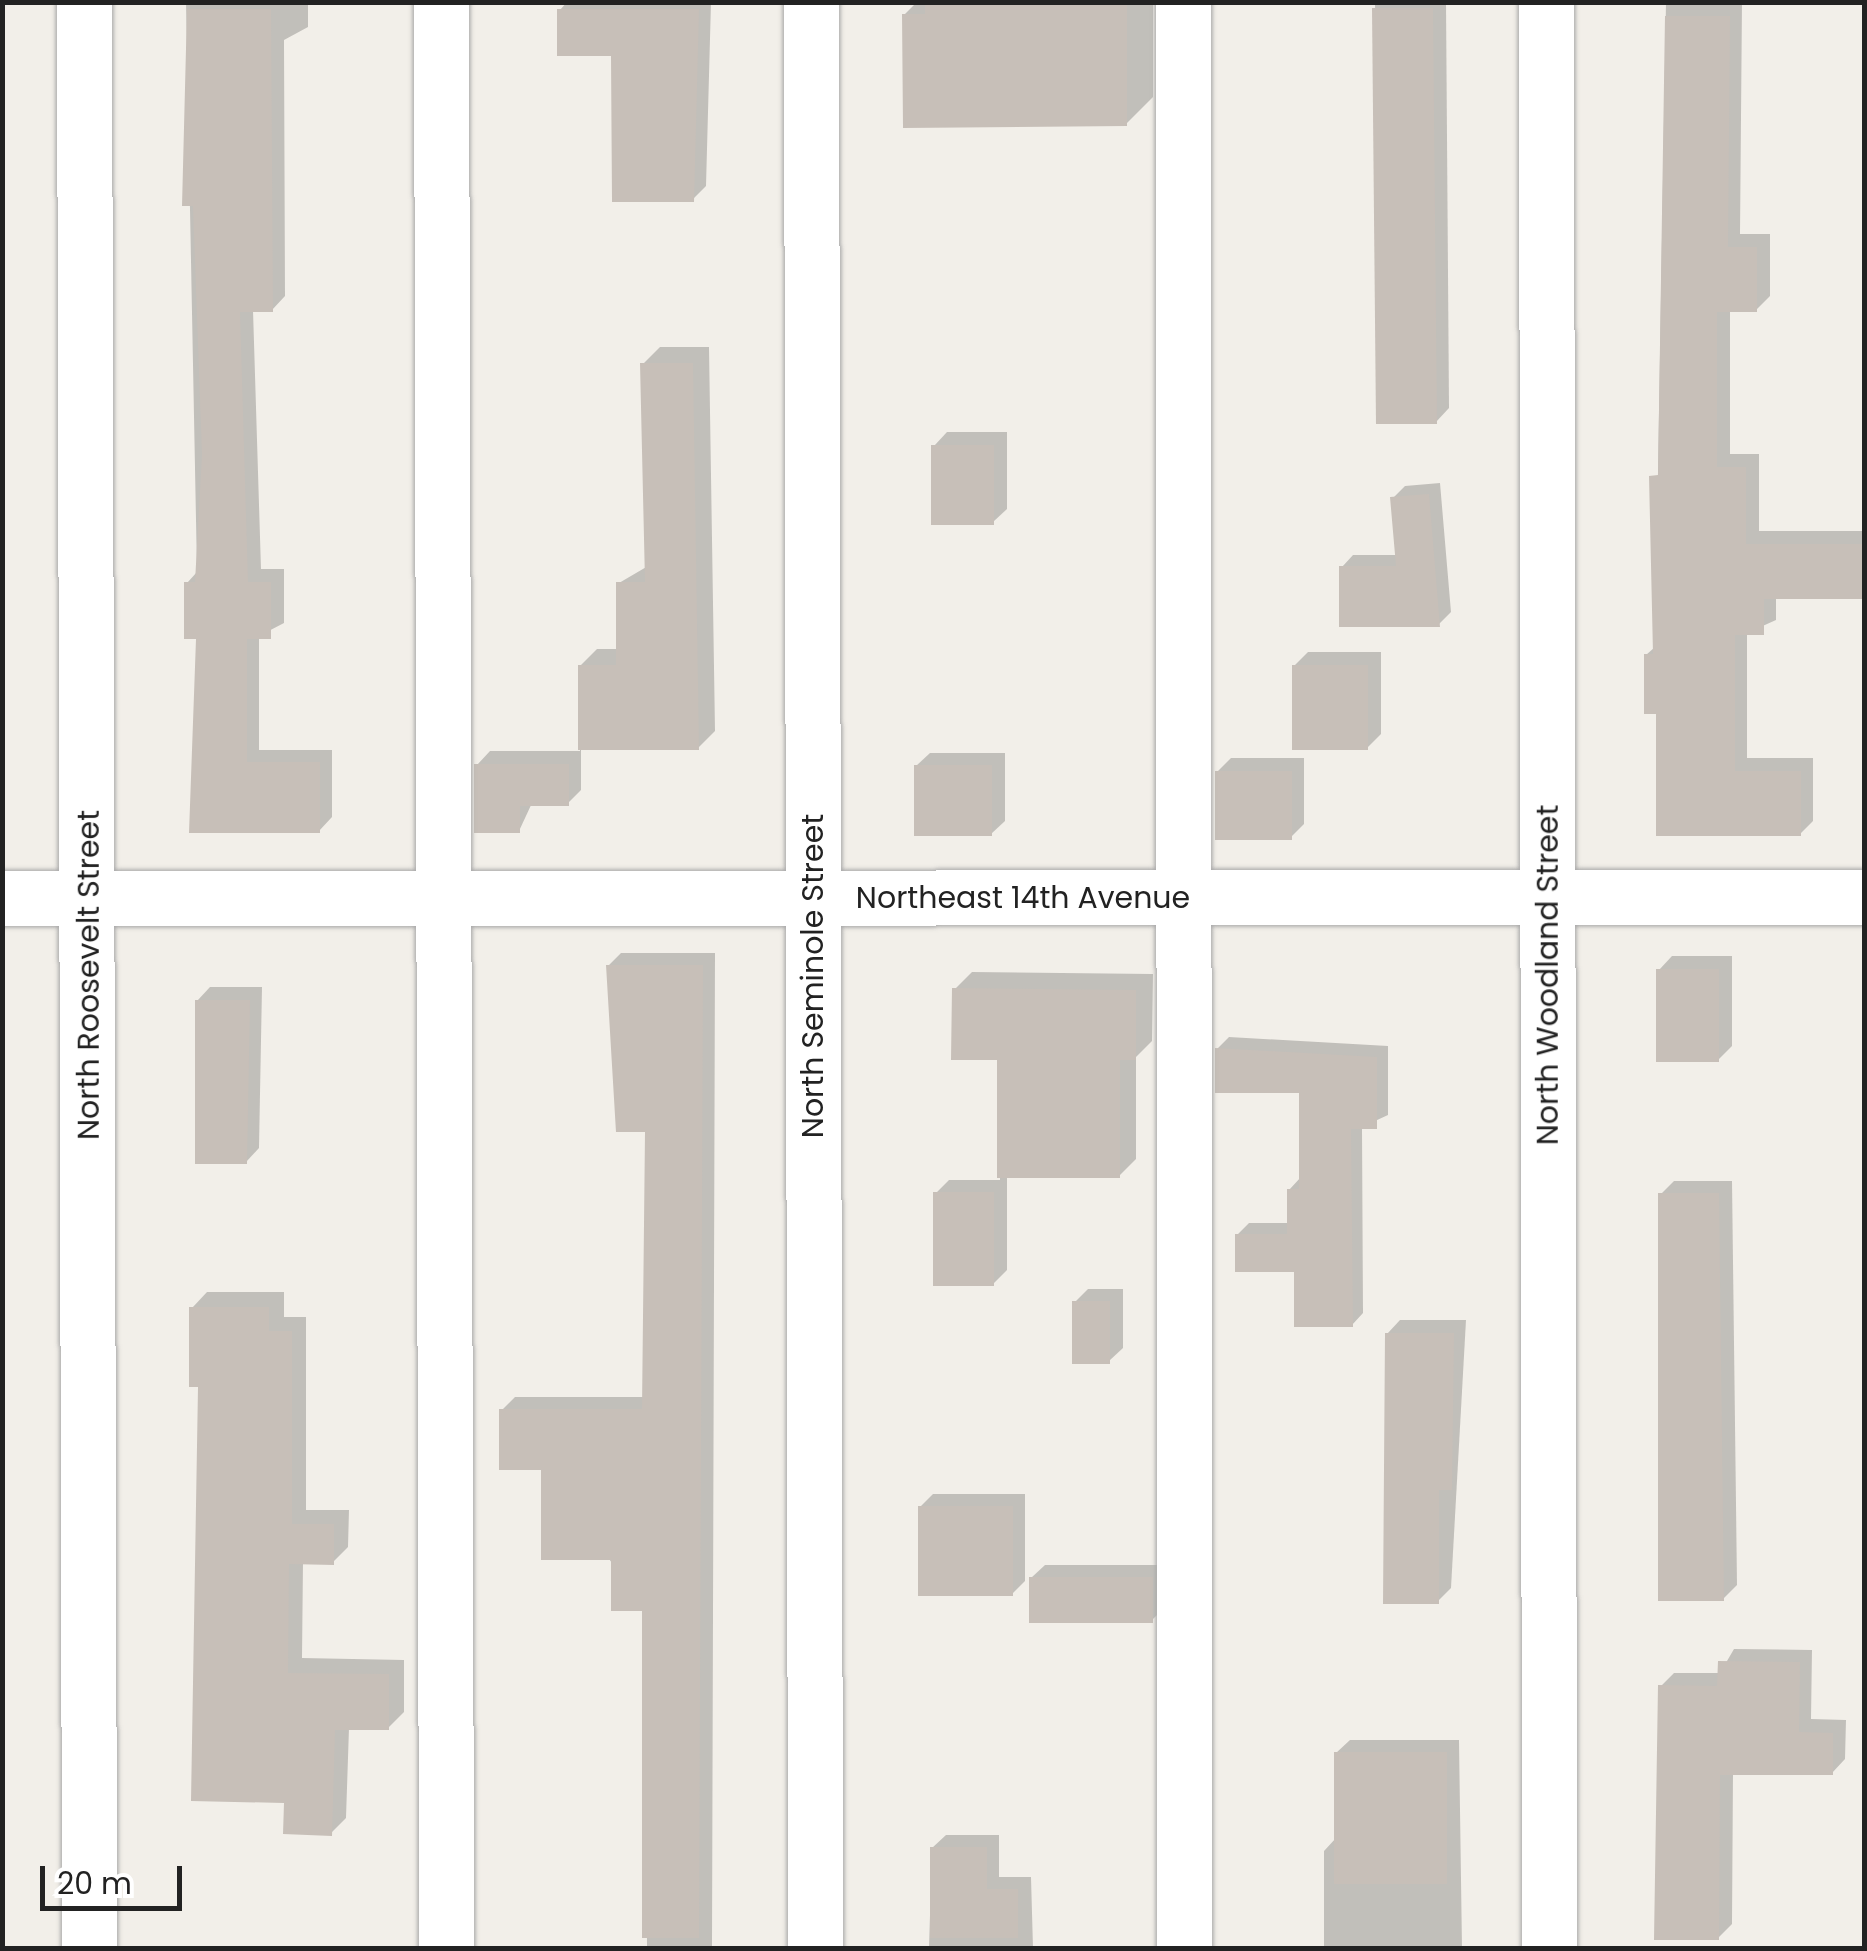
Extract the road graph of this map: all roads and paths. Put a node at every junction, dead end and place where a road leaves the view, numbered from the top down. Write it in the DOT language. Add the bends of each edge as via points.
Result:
graph roads {
  1 [pos="84,2"];
  2 [pos="442,2"];
  3 [pos="812,2"];
  4 [pos="1184,2"];
  5 [pos="1546,2"];
  6 [pos="1179,896"];
  7 [pos="1548,896"];
  8 [pos="1864,897"];
  9 [pos="2,898"];
  10 [pos="445,898"];
  11 [pos="89,899"];
  12 [pos="812,899"];
  13 [pos="89,1948"];
  14 [pos="446,1948"];
  15 [pos="815,1948"];
  16 [pos="1184,1948"];
  17 [pos="1548,1948"];
  1 -- 11 [label="street, North Roosevelt Street"];
  2 -- 10 [label="street"];
  3 -- 12 [label="street, North Seminole Street"];
  4 -- 6 [label="street"];
  5 -- 7 [label="street, North Woodland Street"];
  6 -- 7 [label="street, Northeast 14th Avenue"];
  6 -- 12 [label="street, Northeast 14th Avenue"];
  6 -- 16 [label="street"];
  7 -- 8 [label="street, Northeast 14th Avenue"];
  7 -- 17 [label="street, North Woodland Street"];
  9 -- 11 [label="street, Northeast 14th Avenue"];
  10 -- 11 [label="street, Northeast 14th Avenue"];
  10 -- 12 [label="street, Northeast 14th Avenue"];
  10 -- 14 [label="street"];
  11 -- 13 [label="street, North Roosevelt Street"];
  12 -- 15 [label="street, North Seminole Street"];
}
